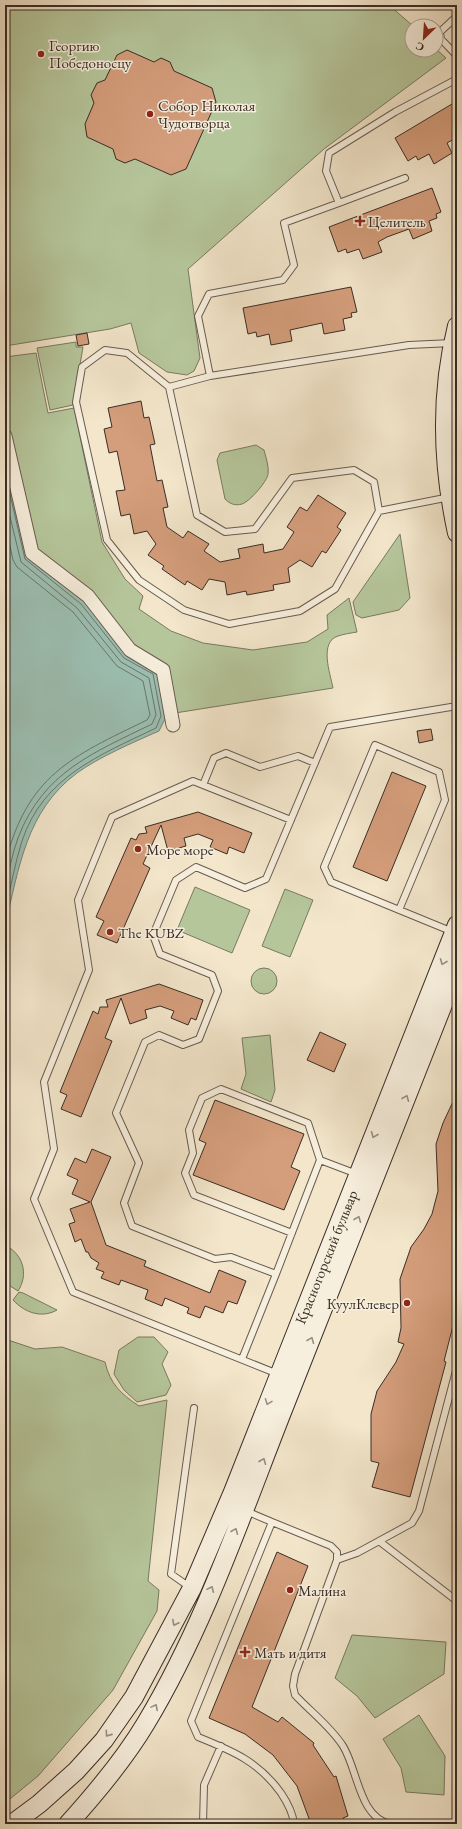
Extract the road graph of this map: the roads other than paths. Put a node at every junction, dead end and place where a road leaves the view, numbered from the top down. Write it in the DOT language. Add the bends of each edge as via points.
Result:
graph roads {
  1 [pos="457,16"];
  2 [pos="457,56"];
  3 [pos="457,79"];
  4 [pos="405,178"];
  5 [pos="338,203"];
  6 [pos="457,326"];
  7 [pos="453,343"];
  8 [pos="210,376"];
  9 [pos="169,387"];
  10 [pos="5,436"];
  11 [pos="450,497"];
  12 [pos="380,511"];
  13 [pos="457,533"];
  14 [pos="457,706"];
  15 [pos="174,725"];
  16 [pos="315,764"];
  17 [pos="203,785"];
  18 [pos="291,820"];
  19 [pos="399,910"];
  20 [pos="456,929"];
  21 [pos="457,970"];
  22 [pos="320,1160"];
  23 [pos="359,1174"];
  24 [pos="292,1233"];
  25 [pos="276,1274"];
  26 [pos="242,1359"];
  27 [pos="457,1367"];
  28 [pos="280,1374"];
  29 [pos="194,1408"];
  30 [pos="246,1504"];
  31 [pos="272,1522"];
  32 [pos="379,1541"];
  33 [pos="337,1560"];
  34 [pos="192,1588"];
  35 [pos="457,1600"];
  36 [pos="221,1746"];
  37 [pos="12,1824"];
  38 [pos="68,1824"];
  39 [pos="202,1824"];
  40 [pos="294,1824"];
  41 [pos="391,1824"];
  1 -- 2 [label="lane" via="440,32 441,39"];
  3 -- 5 [label="lane" via="395,112 329,154 326,171"];
  4 -- 5 [label="lane"];
  5 -- 8 [label="lane" via="284,224 294,265 283,280 209,294 198,316"];
  6 -- 7 [label="main road"];
  7 -- 8 [label="lane" via="409,345"];
  7 -- 11 [label="main road" via="444,417 445,463"];
  8 -- 9 [label="lane"];
  9 -- 12 [label="lane" via="197,515 225,532 255,529 292,478 354,470 374,482"];
  9 -- 12 [label="lane" via="127,353 105,350 82,367 76,402 107,540 139,580 184,610 229,624 300,611 335,589"];
  10 -- 15 [label="street" via="32,553 88,596 130,650 163,670"];
  11 -- 12 [label="lane"];
  11 -- 13 [label="main road"];
  14 -- 16 [label="lane" via="330,727"];
  16 -- 17 [label="lane" via="298,756 260,767 226,753 214,758"];
  16 -- 18 [label="lane"];
  17 -- 18 [label="lane"];
  17 -- 26 [label="lane" via="193,781 112,817 78,900 89,970 44,1082 54,1149 34,1199 73,1292"];
  18 -- 25 [label="lane" via="266,879 245,888 196,868 176,880 153,935 160,954 212,975 218,991 199,1039 183,1045 159,1035 145,1042 116,1113 139,1163 124,1203 132,1226 214,1259 231,1257"];
  19 -- 19 [label="lane" via="330,882 324,867 375,745 439,772 445,800"];
  19 -- 20 [label="lane"];
  20 -- 23 [label="main road, Красногорский бульвар, one-way"];
  30 -- 21 [label="main road, Красногорский бульвар, one-way"];
  22 -- 23 [label="lane"];
  22 -- 24 [label="lane"];
  22 -- 24 [label="lane" via="308,1123 221,1089 202,1098 189,1130 193,1153 185,1173 194,1195"];
  23 -- 28 [label="main road, Красногорский бульвар"];
  24 -- 25 [label="lane"];
  25 -- 26 [label="lane"];
  26 -- 28 [label="lane"];
  27 -- 32 [label="lane" via="419,1511 412,1522"];
  28 -- 34 [label="main road, Красногорский бульвар, one-way"];
  29 -- 34 [label="lane" via="171,1574"];
  30 -- 31 [label="lane"];
  38 -- 30 [label="main road, Красногорский бульвар, one-way" via="120,1762 146,1724 176,1667"];
  31 -- 33 [label="lane" via="331,1546 336,1552"];
  31 -- 36 [label="lane" via="191,1721 198,1737"];
  32 -- 33 [label="lane"];
  32 -- 35 [label="lane"];
  33 -- 41 [label="lane" via="295,1674 293,1686 295,1695 335,1734 344,1748 368,1809 378,1819"];
  34 -- 37 [label="main road, Красногорский бульвар, one-way" via="134,1697 104,1740 76,1771"];
  36 -- 39 [label="lane" via="204,1785"];
  36 -- 40 [label="lane" via="244,1757 262,1771 287,1803"];
}
